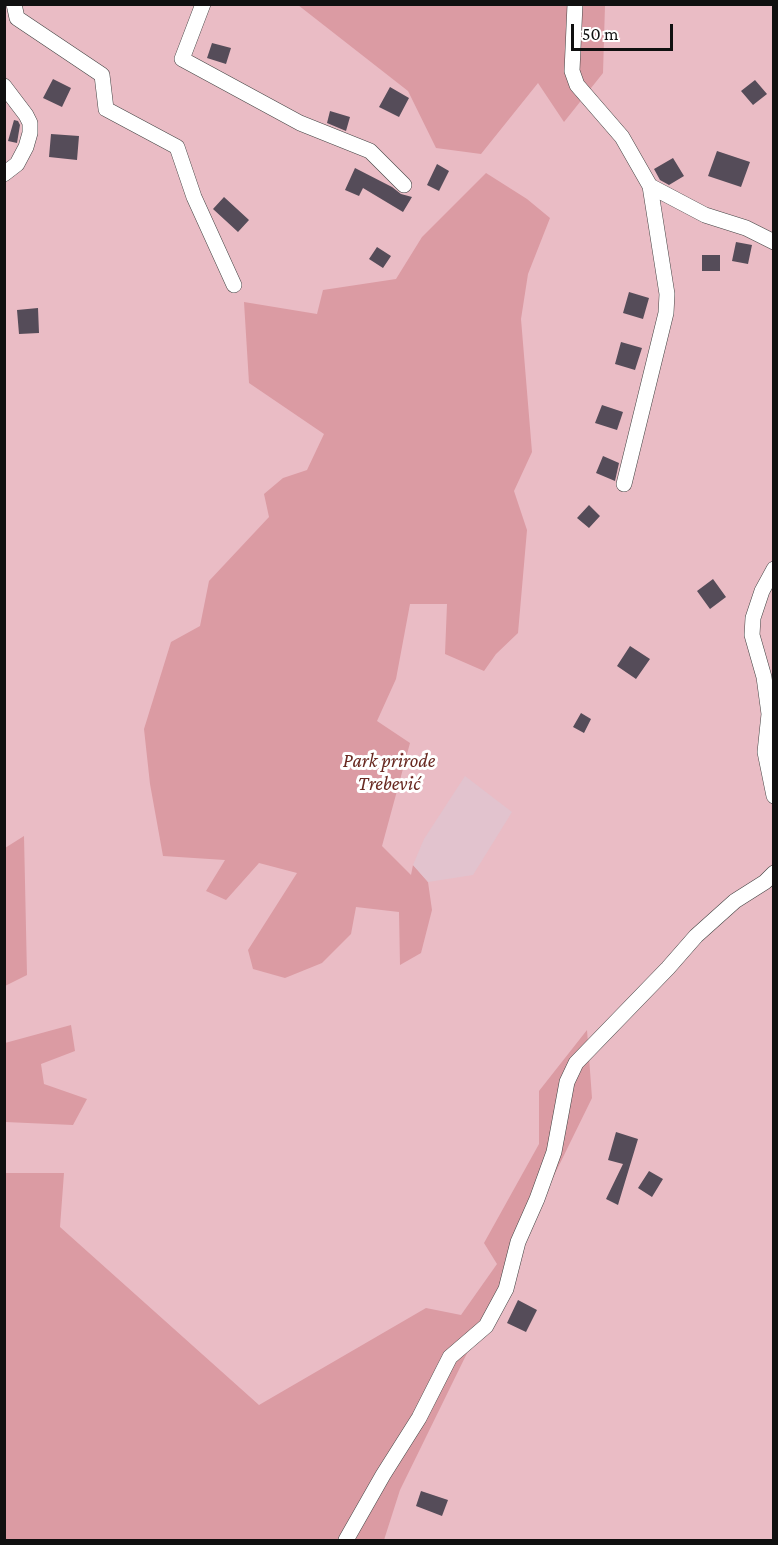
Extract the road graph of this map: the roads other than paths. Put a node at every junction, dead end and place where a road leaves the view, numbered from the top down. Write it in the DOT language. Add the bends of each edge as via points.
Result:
graph roads {
  1 [pos="14,4"];
  2 [pos="203,4"];
  3 [pos="575,4"];
  4 [pos="4,86"];
  5 [pos="4,174"];
  6 [pos="404,185"];
  7 [pos="650,186"];
  8 [pos="774,242"];
  9 [pos="234,285"];
  10 [pos="624,484"];
  11 [pos="774,569"];
  12 [pos="774,796"];
  13 [pos="774,873"];
  14 [pos="346,1540"];
  1 -- 9 [label="street" via="17,18 102,75 106,109 177,147 194,197"];
  2 -- 6 [label="street" via="182,59 300,123 370,151"];
  3 -- 7 [label="street" via="572,71 577,85 622,137"];
  4 -- 5 [label="street" via="30,123 26,147 17,164"];
  7 -- 8 [label="street" via="705,215"];
  7 -- 10 [label="street" via="668,294"];
  11 -- 12 [label="street" via="753,618 752,635 768,705 765,752"];
  13 -- 14 [label="street" via="696,936 576,1063 567,1082 554,1152 518,1242 506,1289 486,1326 450,1357 419,1418"];
}
